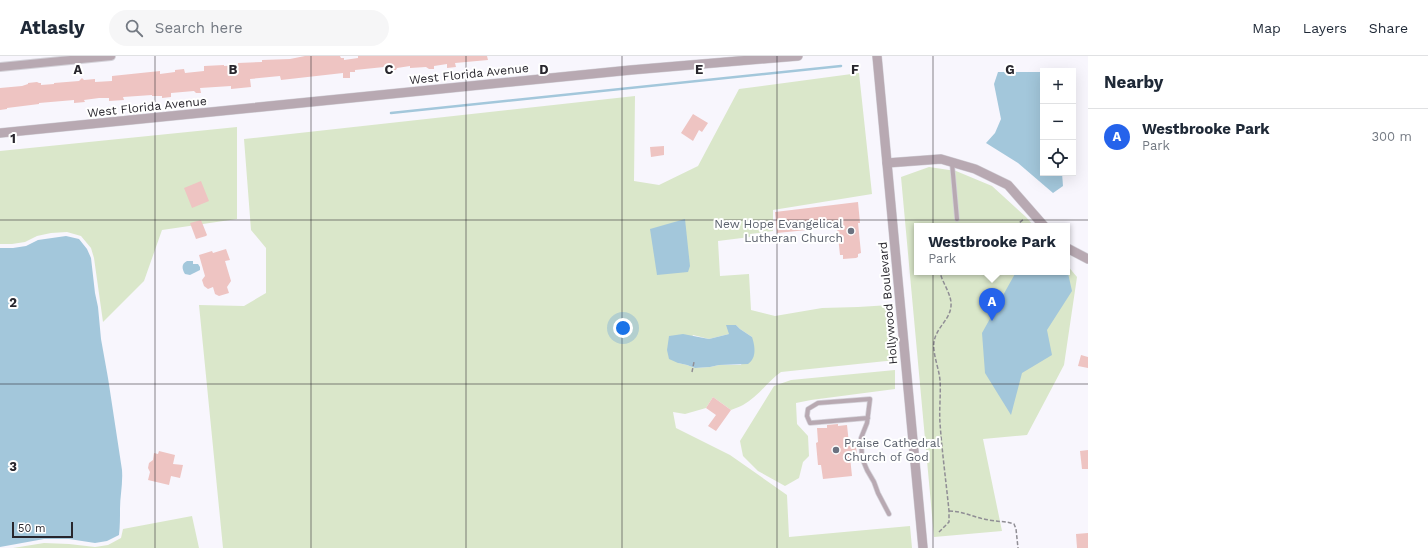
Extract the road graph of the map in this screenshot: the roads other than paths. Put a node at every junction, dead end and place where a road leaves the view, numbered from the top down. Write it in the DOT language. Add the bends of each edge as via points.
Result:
graph roads {
  1 [pos="111,56"];
  2 [pos="798,56"];
  3 [pos="877,56"];
  4 [pos="0,67"];
  5 [pos="0,134"];
  6 [pos="952,162"];
  7 [pos="887,163"];
  8 [pos="957,219"];
  9 [pos="1041,223"];
  10 [pos="1070,250"];
  11 [pos="1088,259"];
  12 [pos="868,418"];
  13 [pos="889,514"];
  14 [pos="923,548"];
  1 -- 4 [label="street"];
  2 -- 5 [label="street, West Florida Avenue" via="631,70"];
  3 -- 7 [label="street, Hollywood Boulevard"];
  6 -- 7 [label="street" via="941,159"];
  6 -- 8 [label="lane"];
  6 -- 9 [label="street" via="976,169 1008,185"];
  7 -- 14 [label="street, Hollywood Boulevard"];
  10 -- 11 [label="street"];
  12 -- 12 [label="lane" via="810,422 808,409 818,403 870,399"];
  12 -- 13 [label="lane" via="861,438 862,458"];
}
